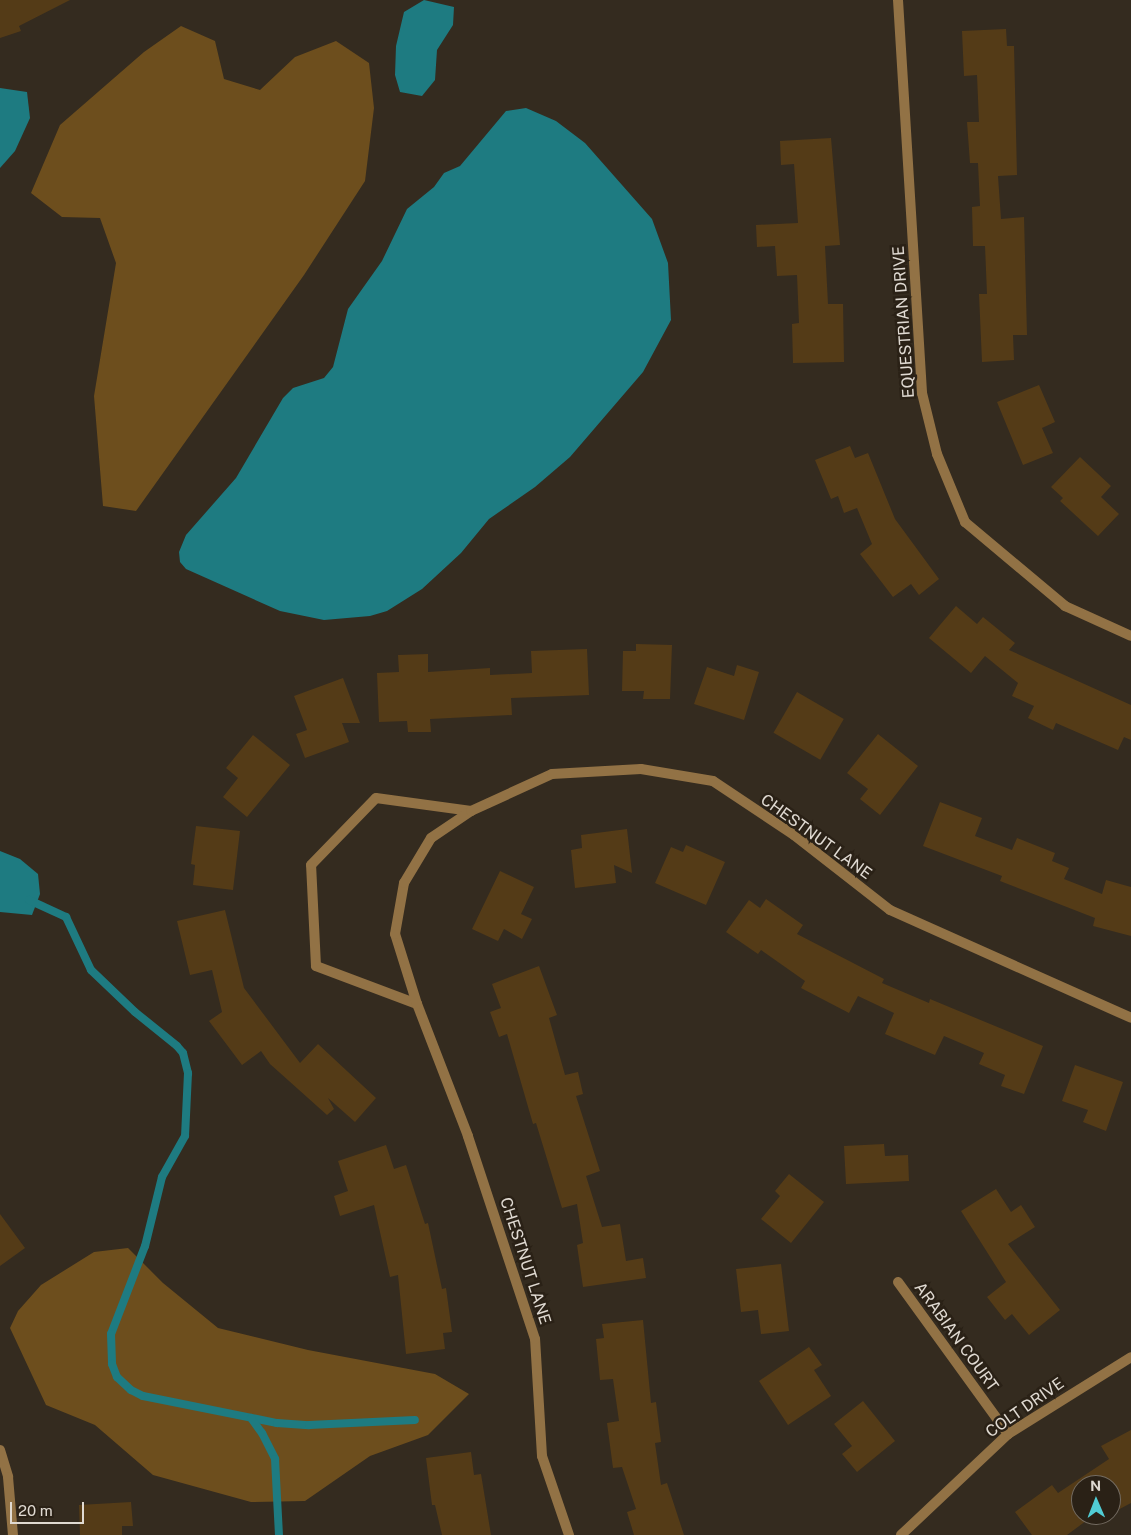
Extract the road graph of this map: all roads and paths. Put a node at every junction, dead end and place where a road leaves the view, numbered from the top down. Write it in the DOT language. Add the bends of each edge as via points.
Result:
graph roads {
  1 [pos="898,0"];
  2 [pos="1131,636"];
  3 [pos="471,811"];
  4 [pos="417,1004"];
  5 [pos="1131,1018"];
  6 [pos="898,1282"];
  7 [pos="1131,1357"];
  8 [pos="1008,1434"];
  9 [pos="0,1450"];
  10 [pos="13,1535"];
  11 [pos="568,1535"];
  12 [pos="901,1535"];
  1 -- 2 [label="street, EQUESTRIAN DRIVE" via="922,392 937,454 965,522 1065,606"];
  3 -- 4 [label="street, CHESTNUT LANE" via="431,838 404,883 395,934"];
  3 -- 4 [label="street" via="376,798 311,865 316,966"];
  3 -- 5 [label="street, CHESTNUT LANE" via="552,774 641,769 713,782 794,835 890,910"];
  4 -- 11 [label="street, CHESTNUT LANE" via="468,1136 535,1339 542,1456"];
  6 -- 8 [label="street, ARABIAN COURT"];
  7 -- 8 [label="street, COLT DRIVE"];
  8 -- 12 [label="street, COLT DRIVE"];
  9 -- 10 [label="street" via="8,1477"];
}
